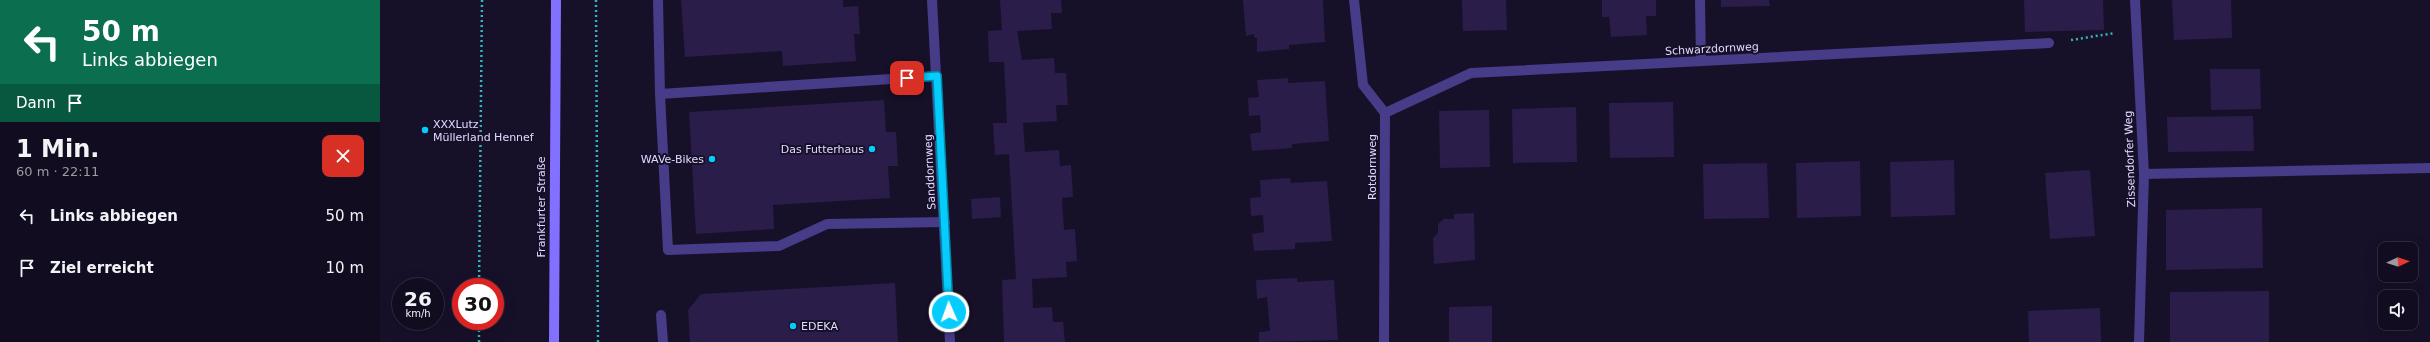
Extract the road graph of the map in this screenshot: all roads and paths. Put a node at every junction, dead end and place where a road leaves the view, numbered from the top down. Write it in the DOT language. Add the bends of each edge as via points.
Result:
graph roads {
  1 [pos="482,0"];
  2 [pos="556,0"];
  3 [pos="596,0"];
  4 [pos="658,0"];
  5 [pos="932,0"];
  6 [pos="1354,0"];
  7 [pos="1700,0"];
  8 [pos="2134,0"];
  9 [pos="2135,30"];
  10 [pos="2049,43"];
  11 [pos="1701,61"];
  12 [pos="937,76"];
  13 [pos="660,94"];
  14 [pos="1385,114"];
  15 [pos="2430,168"];
  16 [pos="2144,174"];
  17 [pos="945,222"];
  18 [pos="479,278"];
  19 [pos="661,315"];
  20 [pos="479,330"];
  21 [pos="479,342"];
  22 [pos="554,342"];
  23 [pos="598,342"];
  24 [pos="663,342"];
  25 [pos="950,342"];
  26 [pos="1384,342"];
  27 [pos="2139,342"];
  1 -- 18 [label="path"];
  2 -- 22 [label="main road, Frankfurter Straße"];
  3 -- 23 [label="path"];
  4 -- 13 [label="street"];
  5 -- 12 [label="street, Sanddornweg"];
  6 -- 14 [label="street" via="1362,85"];
  7 -- 11 [label="street"];
  8 -- 9 [label="street, Zissendorfer Weg"];
  9 -- 10 [label="path"];
  9 -- 16 [label="street, Zissendorfer Weg"];
  10 -- 11 [label="street, Schwarzdornweg"];
  11 -- 14 [label="street, Schwarzdornweg" via="1471,73"];
  12 -- 13 [label="street"];
  12 -- 17 [label="street, Sanddornweg"];
  13 -- 17 [label="street" via="668,250 778,246 827,224"];
  14 -- 26 [label="street, Rotdornweg"];
  15 -- 16 [label="street"];
  16 -- 27 [label="street, Zissendorfer Weg"];
  17 -- 25 [label="street, Sanddornweg"];
  19 -- 24 [label="street"];
  20 -- 21 [label="path"];
}
